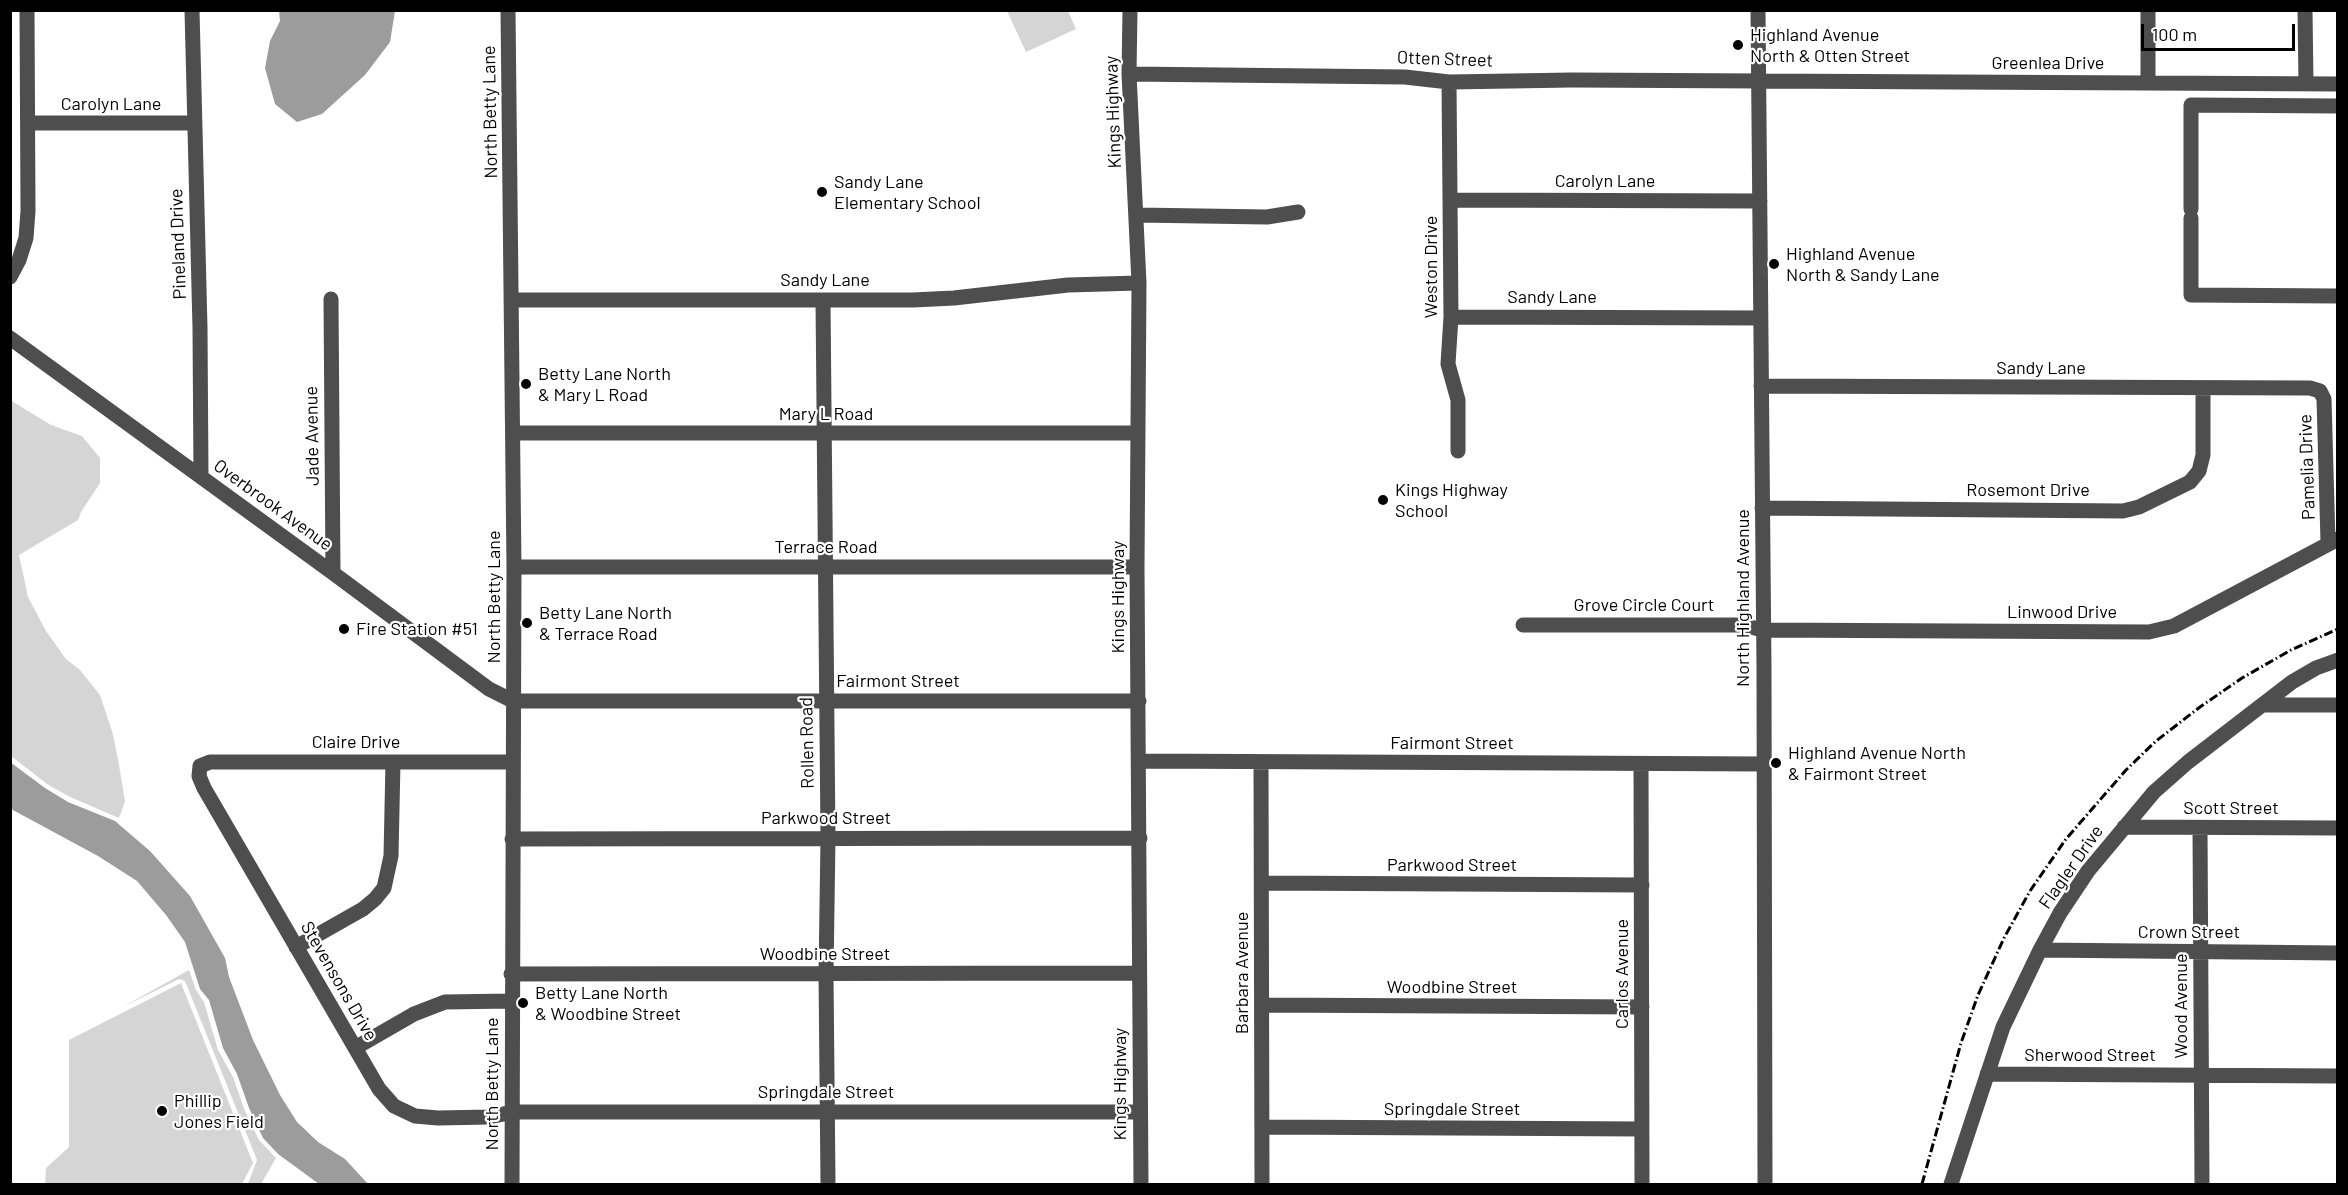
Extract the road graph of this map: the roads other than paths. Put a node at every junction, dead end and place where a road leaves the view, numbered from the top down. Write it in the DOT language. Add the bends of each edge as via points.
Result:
graph roads {
  1 [pos="27,10"];
  2 [pos="192,10"];
  3 [pos="508,10"];
  4 [pos="1130,10"];
  5 [pos="1758,10"];
  6 [pos="2148,10"];
  7 [pos="2305,10"];
  8 [pos="1130,74"];
  9 [pos="1449,82"];
  10 [pos="1759,82"];
  11 [pos="2148,83"];
  12 [pos="2280,84"];
  13 [pos="2306,84"];
  14 [pos="2337,84"];
  15 [pos="2280,106"];
  16 [pos="2337,106"];
  17 [pos="28,123"];
  18 [pos="194,123"];
  19 [pos="1450,200"];
  20 [pos="1760,201"];
  21 [pos="1298,212"];
  22 [pos="1137,215"];
  23 [pos="10,277"];
  24 [pos="1139,283"];
  25 [pos="2337,296"];
  26 [pos="331,299"];
  27 [pos="511,300"];
  28 [pos="823,300"];
  29 [pos="1451,316"];
  30 [pos="1760,318"];
  31 [pos="10,338"];
  32 [pos="1761,386"];
  33 [pos="2203,388"];
  34 [pos="2320,391"];
  35 [pos="513,433"];
  36 [pos="824,433"];
  37 [pos="1138,433"];
  38 [pos="1458,451"];
  39 [pos="201,477"];
  40 [pos="1762,508"];
  41 [pos="2333,541"];
  42 [pos="514,567"];
  43 [pos="825,567"];
  44 [pos="1137,567"];
  45 [pos="333,573"];
  46 [pos="1523,625"];
  47 [pos="1763,630"];
  48 [pos="2337,660"];
  49 [pos="826,700"];
  50 [pos="513,701"];
  51 [pos="1139,701"];
  52 [pos="2263,705"];
  53 [pos="2337,705"];
  54 [pos="1139,761"];
  55 [pos="393,762"];
  56 [pos="513,762"];
  57 [pos="1261,762"];
  58 [pos="1641,764"];
  59 [pos="1764,764"];
  60 [pos="201,766"];
  61 [pos="2124,827"];
  62 [pos="2200,828"];
  63 [pos="2337,828"];
  64 [pos="828,838"];
  65 [pos="1140,838"];
  66 [pos="512,839"];
  67 [pos="1262,883"];
  68 [pos="1642,885"];
  69 [pos="296,947"];
  70 [pos="2040,950"];
  71 [pos="2200,952"];
  72 [pos="2337,952"];
  73 [pos="1139,973"];
  74 [pos="511,974"];
  75 [pos="826,974"];
  76 [pos="511,1001"];
  77 [pos="1262,1005"];
  78 [pos="1642,1007"];
  79 [pos="356,1048"];
  80 [pos="1987,1074"];
  81 [pos="2201,1075"];
  82 [pos="2337,1076"];
  83 [pos="828,1111"];
  84 [pos="512,1112"];
  85 [pos="1140,1112"];
  86 [pos="1262,1127"];
  87 [pos="1642,1130"];
  88 [pos="512,1185"];
  89 [pos="828,1185"];
  90 [pos="1141,1185"];
  91 [pos="1262,1185"];
  92 [pos="1642,1185"];
  93 [pos="1765,1185"];
  94 [pos="1951,1185"];
  95 [pos="2202,1185"];
  1 -- 17 [label="street"];
  2 -- 18 [label="street, Pineland Drive"];
  3 -- 27 [label="street, North Betty Lane"];
  4 -- 8 [label="street, Kings Highway"];
  5 -- 10 [label="street, North Highland Avenue"];
  6 -- 11 [label="street"];
  7 -- 13 [label="street"];
  8 -- 9 [label="street, Otten Street" via="1405,77"];
  8 -- 22 [label="street, Kings Highway"];
  9 -- 10 [label="street, Otten Street"];
  9 -- 19 [label="street, Weston Drive"];
  10 -- 11 [label="street, Greenlea Drive"];
  10 -- 20 [label="street, North Highland Avenue"];
  11 -- 12 [label="street, Greenlea Drive"];
  12 -- 13 [label="street, Greenlea Drive"];
  12 -- 15 [label="street"];
  13 -- 14 [label="street, Greenlea Drive"];
  15 -- 16 [label="street"];
  15 -- 25 [label="street" via="2190,105 2191,295"];
  17 -- 18 [label="street, Carolyn Lane"];
  17 -- 23 [label="street" via="26,238"];
  18 -- 39 [label="street, Pineland Drive"];
  19 -- 20 [label="street, Carolyn Lane"];
  19 -- 29 [label="street, Weston Drive"];
  20 -- 30 [label="street, North Highland Avenue"];
  21 -- 22 [label="street" via="1268,217"];
  22 -- 24 [label="street, Kings Highway"];
  24 -- 28 [label="street, Sandy Lane" via="1068,285 954,298"];
  24 -- 37 [label="street, Kings Highway"];
  26 -- 45 [label="street, Jade Avenue"];
  27 -- 28 [label="street, Sandy Lane"];
  27 -- 35 [label="street, North Betty Lane"];
  28 -- 36 [label="street, Rollen Road"];
  29 -- 30 [label="street, Sandy Lane"];
  29 -- 38 [label="street, Weston Drive" via="1448,364 1458,400"];
  30 -- 32 [label="street, North Highland Avenue"];
  31 -- 39 [label="street, Overbrook Avenue"];
  32 -- 33 [label="street, Sandy Lane"];
  32 -- 40 [label="street, North Highland Avenue"];
  33 -- 34 [label="street, Sandy Lane"];
  33 -- 40 [label="street, Rosemont Drive" via="2203,455 2199,471 2190,482 2139,507 2123,511"];
  34 -- 41 [label="street, Pamelia Drive" via="2324,399 2326,501"];
  35 -- 36 [label="street, Mary L Road"];
  35 -- 42 [label="street, North Betty Lane"];
  36 -- 37 [label="street, Mary L Road"];
  36 -- 43 [label="street, Rollen Road"];
  37 -- 44 [label="street, Kings Highway"];
  39 -- 45 [label="street, Overbrook Avenue"];
  40 -- 47 [label="street, North Highland Avenue"];
  41 -- 47 [label="street, Linwood Drive" via="2174,626 2150,632"];
  42 -- 43 [label="street, Terrace Road"];
  42 -- 50 [label="street, North Betty Lane"];
  43 -- 44 [label="street, Terrace Road"];
  43 -- 49 [label="street, Rollen Road"];
  44 -- 51 [label="street, Kings Highway"];
  45 -- 50 [label="street, Overbrook Avenue" via="489,689"];
  46 -- 47 [label="street, Grove Circle Court" via="1742,625"];
  47 -- 59 [label="street, North Highland Avenue"];
  48 -- 52 [label="street, Flagler Drive" via="2308,672"];
  49 -- 50 [label="street, Fairmont Street"];
  49 -- 51 [label="street, Fairmont Street"];
  49 -- 64 [label="street, Rollen Road"];
  50 -- 56 [label="street, North Betty Lane"];
  51 -- 54 [label="street, Kings Highway"];
  52 -- 53 [label="street"];
  52 -- 61 [label="street, Flagler Drive" via="2188,762 2154,792"];
  54 -- 57 [label="street, Fairmont Street"];
  54 -- 65 [label="street, Kings Highway"];
  55 -- 56 [label="street, Claire Drive"];
  55 -- 60 [label="street, Claire Drive" via="210,762"];
  55 -- 69 [label="street" via="391,856 384,888 363,909"];
  56 -- 66 [label="street, North Betty Lane"];
  57 -- 58 [label="street, Fairmont Street"];
  57 -- 67 [label="street, Barbara Avenue"];
  58 -- 59 [label="street, Fairmont Street"];
  58 -- 68 [label="street, Carlos Avenue"];
  59 -- 93 [label="street, North Highland Avenue"];
  60 -- 69 [label="street, Stevensons Drive" via="199,776 204,788"];
  61 -- 62 [label="street, Scott Street"];
  61 -- 70 [label="street, Flagler Drive" via="2088,871"];
  62 -- 63 [label="street, Scott Street"];
  62 -- 71 [label="street, Wood Avenue"];
  64 -- 65 [label="street, Parkwood Street"];
  64 -- 66 [label="street, Parkwood Street"];
  64 -- 75 [label="street, Rollen Road"];
  65 -- 73 [label="street, Kings Highway"];
  66 -- 74 [label="street, North Betty Lane"];
  67 -- 68 [label="street, Parkwood Street"];
  67 -- 77 [label="street, Barbara Avenue"];
  68 -- 78 [label="street, Carlos Avenue"];
  69 -- 79 [label="street, Stevensons Drive"];
  70 -- 71 [label="street, Crown Street"];
  70 -- 80 [label="street, Flagler Drive" via="2003,1027"];
  71 -- 72 [label="street, Crown Street"];
  71 -- 81 [label="street, Wood Avenue"];
  73 -- 75 [label="street, Woodbine Street"];
  73 -- 85 [label="street, Kings Highway"];
  74 -- 75 [label="street, Woodbine Street"];
  74 -- 76 [label="street, North Betty Lane"];
  75 -- 83 [label="street, Rollen Road"];
  76 -- 79 [label="street" via="445,1002 414,1014"];
  76 -- 84 [label="street, North Betty Lane"];
  77 -- 78 [label="street, Woodbine Street"];
  77 -- 86 [label="street, Barbara Avenue"];
  78 -- 87 [label="street, Carlos Avenue"];
  79 -- 84 [label="street, Stevensons Drive" via="379,1089 394,1106 415,1116 490,1117"];
  80 -- 81 [label="street, Sherwood Street"];
  80 -- 94 [label="street, Flagler Drive"];
  81 -- 82 [label="street, Sherwood Street"];
  81 -- 95 [label="street, Wood Avenue"];
  83 -- 84 [label="street, Springdale Street"];
  83 -- 85 [label="street, Springdale Street"];
  83 -- 89 [label="street, Rollen Road"];
  84 -- 88 [label="street, North Betty Lane"];
  85 -- 90 [label="street, Kings Highway"];
  86 -- 87 [label="street, Springdale Street"];
  86 -- 91 [label="street, Barbara Avenue"];
  87 -- 92 [label="street, Carlos Avenue"];
}
